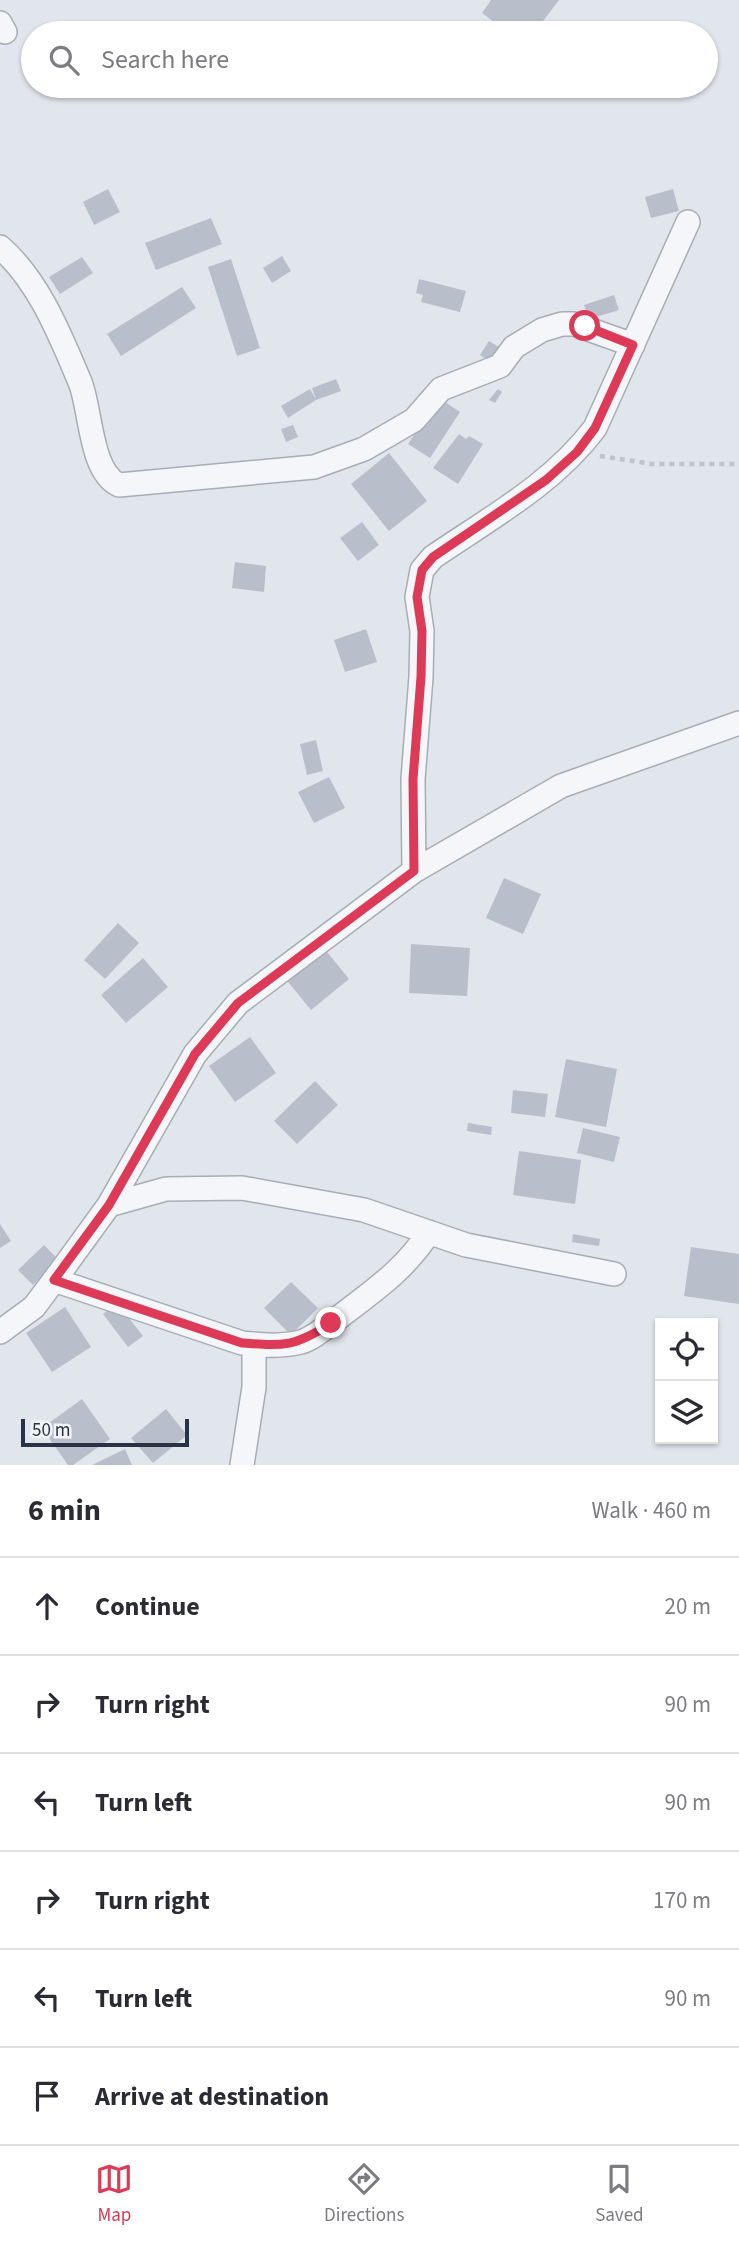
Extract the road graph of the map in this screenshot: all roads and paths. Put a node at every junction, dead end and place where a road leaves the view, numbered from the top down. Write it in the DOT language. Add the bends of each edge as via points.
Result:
graph roads {
  1 [pos="688,222"];
  2 [pos="0,247"];
  3 [pos="633,345"];
  4 [pos="577,452"];
  5 [pos="739,464"];
  6 [pos="739,723"];
  7 [pos="414,871"];
  8 [pos="109,1205"];
  9 [pos="429,1232"];
  10 [pos="614,1274"];
  11 [pos="54,1280"];
  12 [pos="0,1332"];
  13 [pos="254,1344"];
  14 [pos="242,1465"];
  1 -- 3 [label="street"];
  2 -- 3 [label="street" via="22,270 52,320 82,386 103,469 120,485 338,461 414,420 441,389 500,366 514,347 562,324 585,326"];
  3 -- 4 [label="street" via="595,428"];
  4 -- 5 [label="path" via="652,464"];
  4 -- 7 [label="street" via="546,480 433,557 422,570 417,597 422,665 413,779"];
  6 -- 7 [label="street" via="561,786"];
  7 -- 8 [label="street" via="238,1003 195,1054"];
  8 -- 9 [label="street" via="166,1189 242,1188 364,1210"];
  8 -- 11 [label="street"];
  9 -- 10 [label="street" via="466,1245"];
  9 -- 13 [label="street" via="392,1278 304,1341"];
  11 -- 12 [label="street" via="34,1307"];
  11 -- 13 [label="street"];
  13 -- 14 [label="street" via="254,1387"];
}
